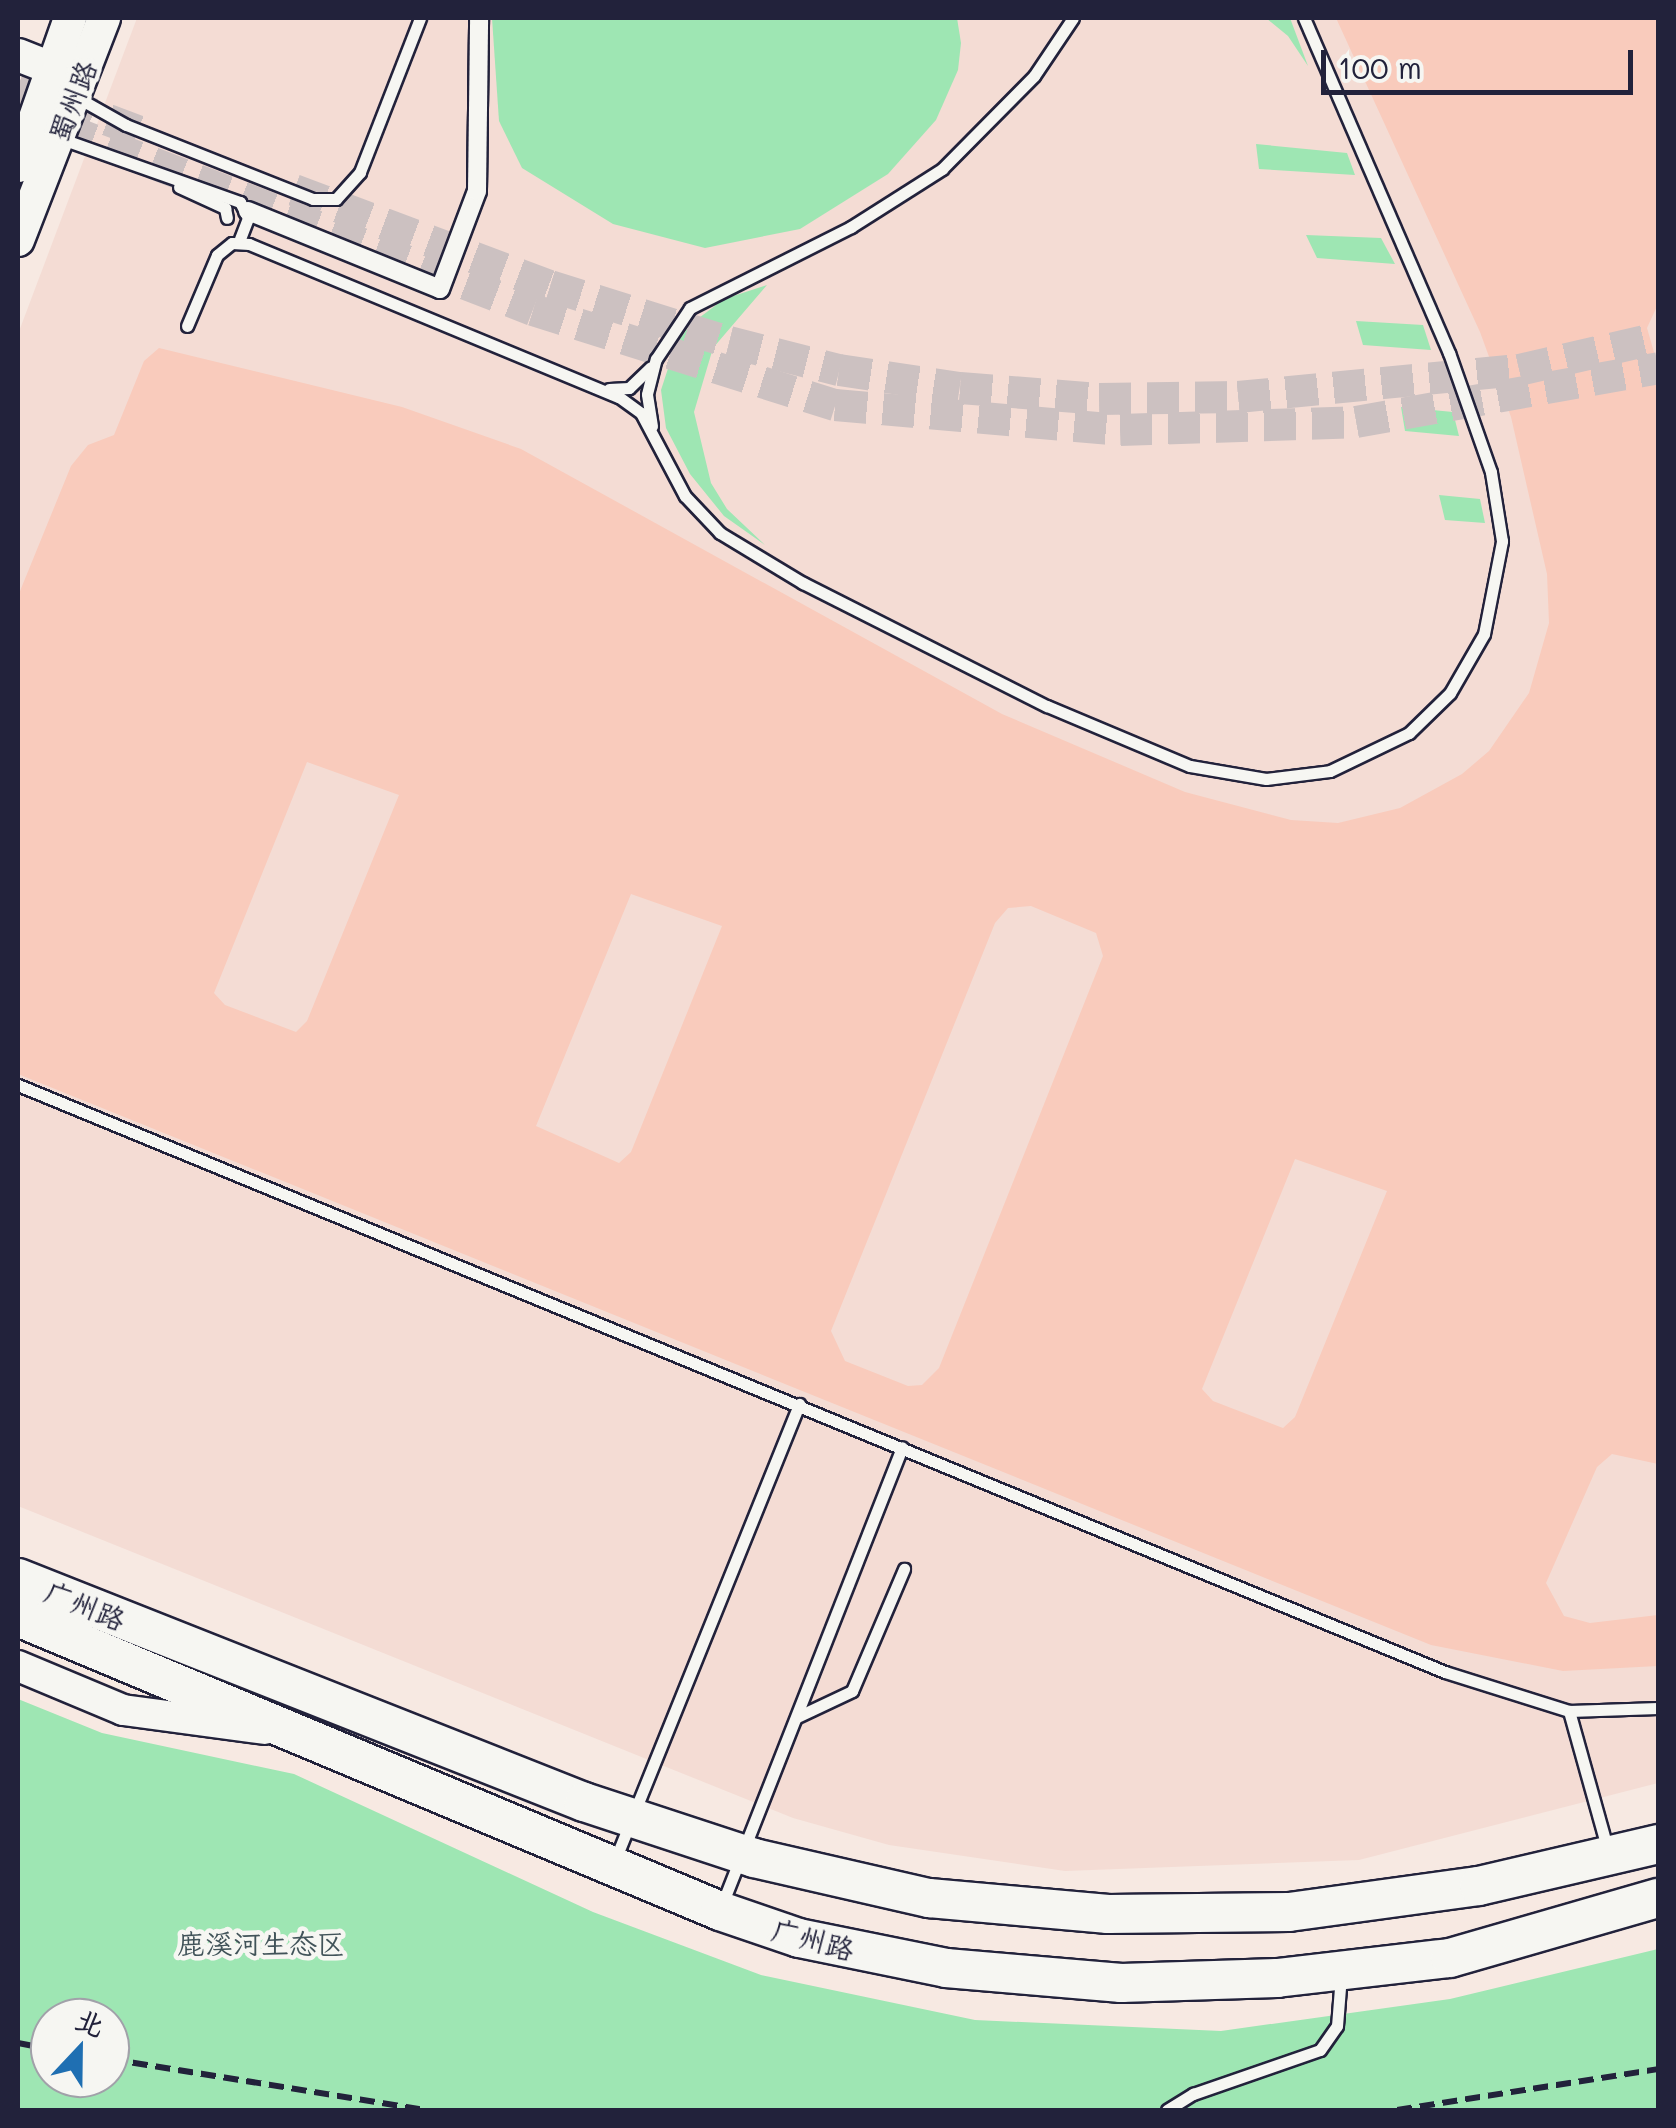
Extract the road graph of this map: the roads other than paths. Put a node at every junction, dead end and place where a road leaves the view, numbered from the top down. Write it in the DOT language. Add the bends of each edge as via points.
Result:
graph roads {
  1 [pos="70,18"];
  2 [pos="104,18"];
  3 [pos="420,18"];
  4 [pos="479,18"];
  5 [pos="1072,18"];
  6 [pos="1083,18"];
  7 [pos="1304,18"];
  8 [pos="1066,33"];
  9 [pos="18,55"];
  10 [pos="68,81"];
  11 [pos="34,148"];
  12 [pos="158,176"];
  13 [pos="248,210"];
  14 [pos="226,218"];
  15 [pos="18,240"];
  16 [pos="239,242"];
  17 [pos="187,326"];
  18 [pos="656,359"];
  19 [pos="604,389"];
  20 [pos="653,431"];
  21 [pos="18,1086"];
  22 [pos="798,1404"];
  23 [pos="902,1447"];
  24 [pos="904,1569"];
  25 [pos="18,1578"];
  26 [pos="18,1617"];
  27 [pos="18,1666"];
  28 [pos="1658,1708"];
  29 [pos="1569,1711"];
  30 [pos="794,1720"];
  31 [pos="313,1736"];
  32 [pos="631,1818"];
  33 [pos="1658,1844"];
  34 [pos="740,1854"];
  35 [pos="1609,1856"];
  36 [pos="612,1869"];
  37 [pos="1658,1898"];
  38 [pos="720,1911"];
  39 [pos="1342,1971"];
  40 [pos="1167,2110"];
  1 -- 10 [label="main road, 蜀州路"];
  2 -- 10 [label="main road, 蜀州路"];
  3 -- 10 [label="lane" via="360,172 336,199 313,200 126,125"];
  4 -- 13 [label="street" via="477,191 440,288"];
  5 -- 8 [label="lane"];
  6 -- 8 [label="lane"];
  7 -- 20 [label="lane" via="1448,352 1499,509 1498,570 1484,634 1467,669 1428,719 1384,750 1330,771 1266,779 1190,766 1130,744 803,583 720,534 685,496"];
  8 -- 18 [label="lane" via="1006,109 942,169 851,227 706,297 673,326"];
  9 -- 10 [label="main road"];
  10 -- 11 [label="main road, 蜀州路"];
  11 -- 12 [label="lane"];
  11 -- 15 [label="main road, 蜀州路"];
  12 -- 13 [label="lane" via="210,190"];
  12 -- 14 [label="lane" via="225,208"];
  13 -- 16 [label="lane"];
  16 -- 17 [label="lane" via="217,255"];
  16 -- 19 [label="lane"];
  18 -- 19 [label="lane" via="638,382"];
  18 -- 20 [label="lane" via="648,394"];
  19 -- 20 [label="lane" via="630,404"];
  21 -- 22 [label="lane"];
  22 -- 23 [label="lane"];
  22 -- 32 [label="lane"];
  23 -- 29 [label="lane" via="1445,1672"];
  23 -- 30 [label="lane"];
  24 -- 30 [label="lane" via="852,1691"];
  25 -- 32 [label="main road, 广州路"];
  26 -- 31 [label="main road, 广州路"];
  27 -- 31 [label="street" via="123,1710"];
  28 -- 29 [label="lane"];
  29 -- 35 [label="lane"];
  30 -- 34 [label="lane"];
  31 -- 36 [label="main road, 广州路"];
  32 -- 34 [label="main road, 广州路"];
  32 -- 36 [label="lane"];
  33 -- 35 [label="main road, 广州路"];
  34 -- 35 [label="main road, 广州路" via="929,1898 1205,1915 1391,1901"];
  34 -- 38 [label="lane"];
  36 -- 38 [label="main road, 广州路"];
  37 -- 39 [label="main road, 广州路" via="1450,1958"];
  38 -- 39 [label="main road, 广州路" via="798,1938 946,1968 1121,1983"];
  39 -- 40 [label="lane" via="1338,2026 1320,2050 1192,2094"];
}
